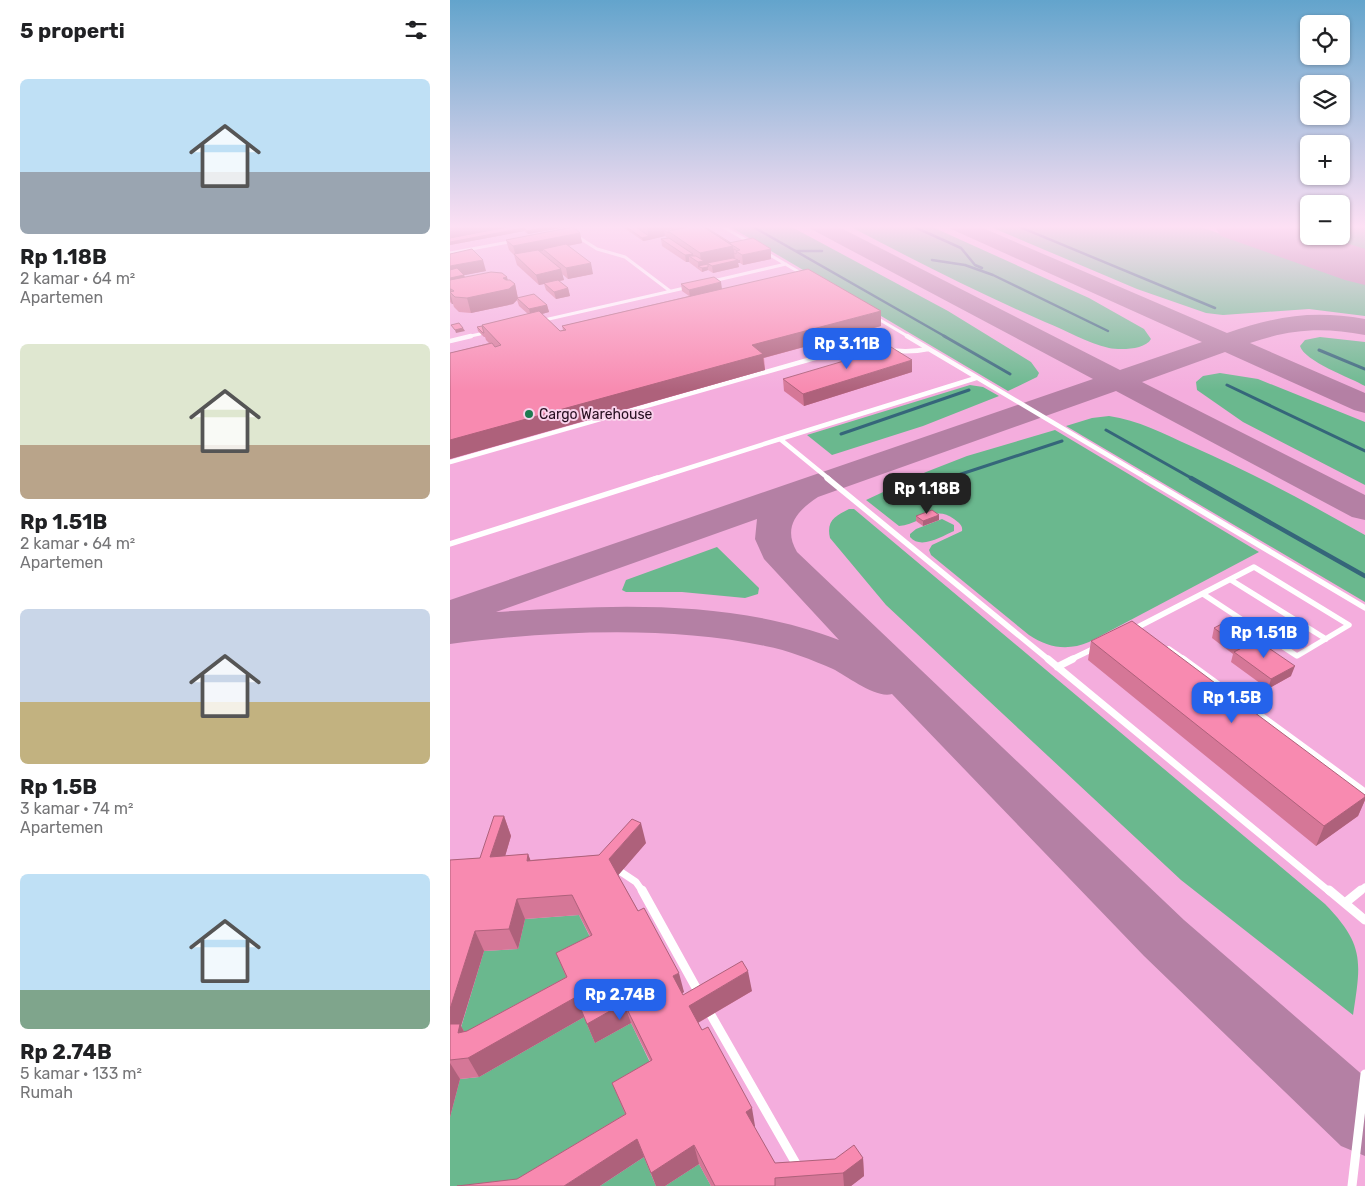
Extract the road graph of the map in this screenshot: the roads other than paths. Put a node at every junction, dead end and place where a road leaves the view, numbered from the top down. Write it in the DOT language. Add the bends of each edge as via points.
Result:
graph roads {
  1 [pos="656,280"];
  2 [pos="715,280"];
  3 [pos="708,282"];
  4 [pos="699,284"];
  5 [pos="670,291"];
  6 [pos="870,314"];
  7 [pos="534,322"];
  8 [pos="480,334"];
  9 [pos="450,342"];
  10 [pos="928,349"];
  11 [pos="976,378"];
  12 [pos="780,439"];
  13 [pos="450,462"];
  14 [pos="450,544"];
  15 [pos="1231,580"];
  16 [pos="1203,594"];
  17 [pos="1365,608"];
  18 [pos="1138,626"];
  19 [pos="1130,630"];
  20 [pos="1146,632"];
  21 [pos="1326,639"];
  22 [pos="1106,643"];
  23 [pos="1162,644"];
  24 [pos="1057,667"];
  25 [pos="1365,792"];
  26 [pos="621,872"];
  27 [pos="1365,887"];
  28 [pos="1345,903"];
  29 [pos="1365,920"];
  30 [pos="706,1005"];
  31 [pos="711,1015"];
  32 [pos="1365,1074"];
  33 [pos="805,1179"];
  34 [pos="1352,1186"];
  1 -- 5 [label="lane"];
  2 -- 3 [label="lane"];
  4 -- 5 [label="lane"];
  5 -- 7 [label="lane"];
  6 -- 10 [label="lane"];
  8 -- 9 [label="lane"];
  10 -- 11 [label="lane"];
  10 -- 13 [label="lane" via="912,352 867,348 843,350"];
  11 -- 12 [label="lane"];
  11 -- 17 [label="lane"];
  12 -- 14 [label="lane"];
  12 -- 24 [label="lane"];
  15 -- 16 [label="lane"];
  15 -- 21 [label="lane"];
  15 -- 21 [label="lane" via="1254,567 1350,625"];
  16 -- 18 [label="lane"];
  16 -- 21 [label="lane" via="1297,656"];
  18 -- 19 [label="lane"];
  18 -- 20 [label="lane"];
  22 -- 24 [label="lane"];
  23 -- 25 [label="lane"];
  24 -- 28 [label="lane"];
  26 -- 30 [label="lane" via="636,882 644,893"];
  27 -- 28 [label="lane"];
  28 -- 29 [label="lane"];
  31 -- 33 [label="lane"];
  32 -- 34 [label="lane"];
}
